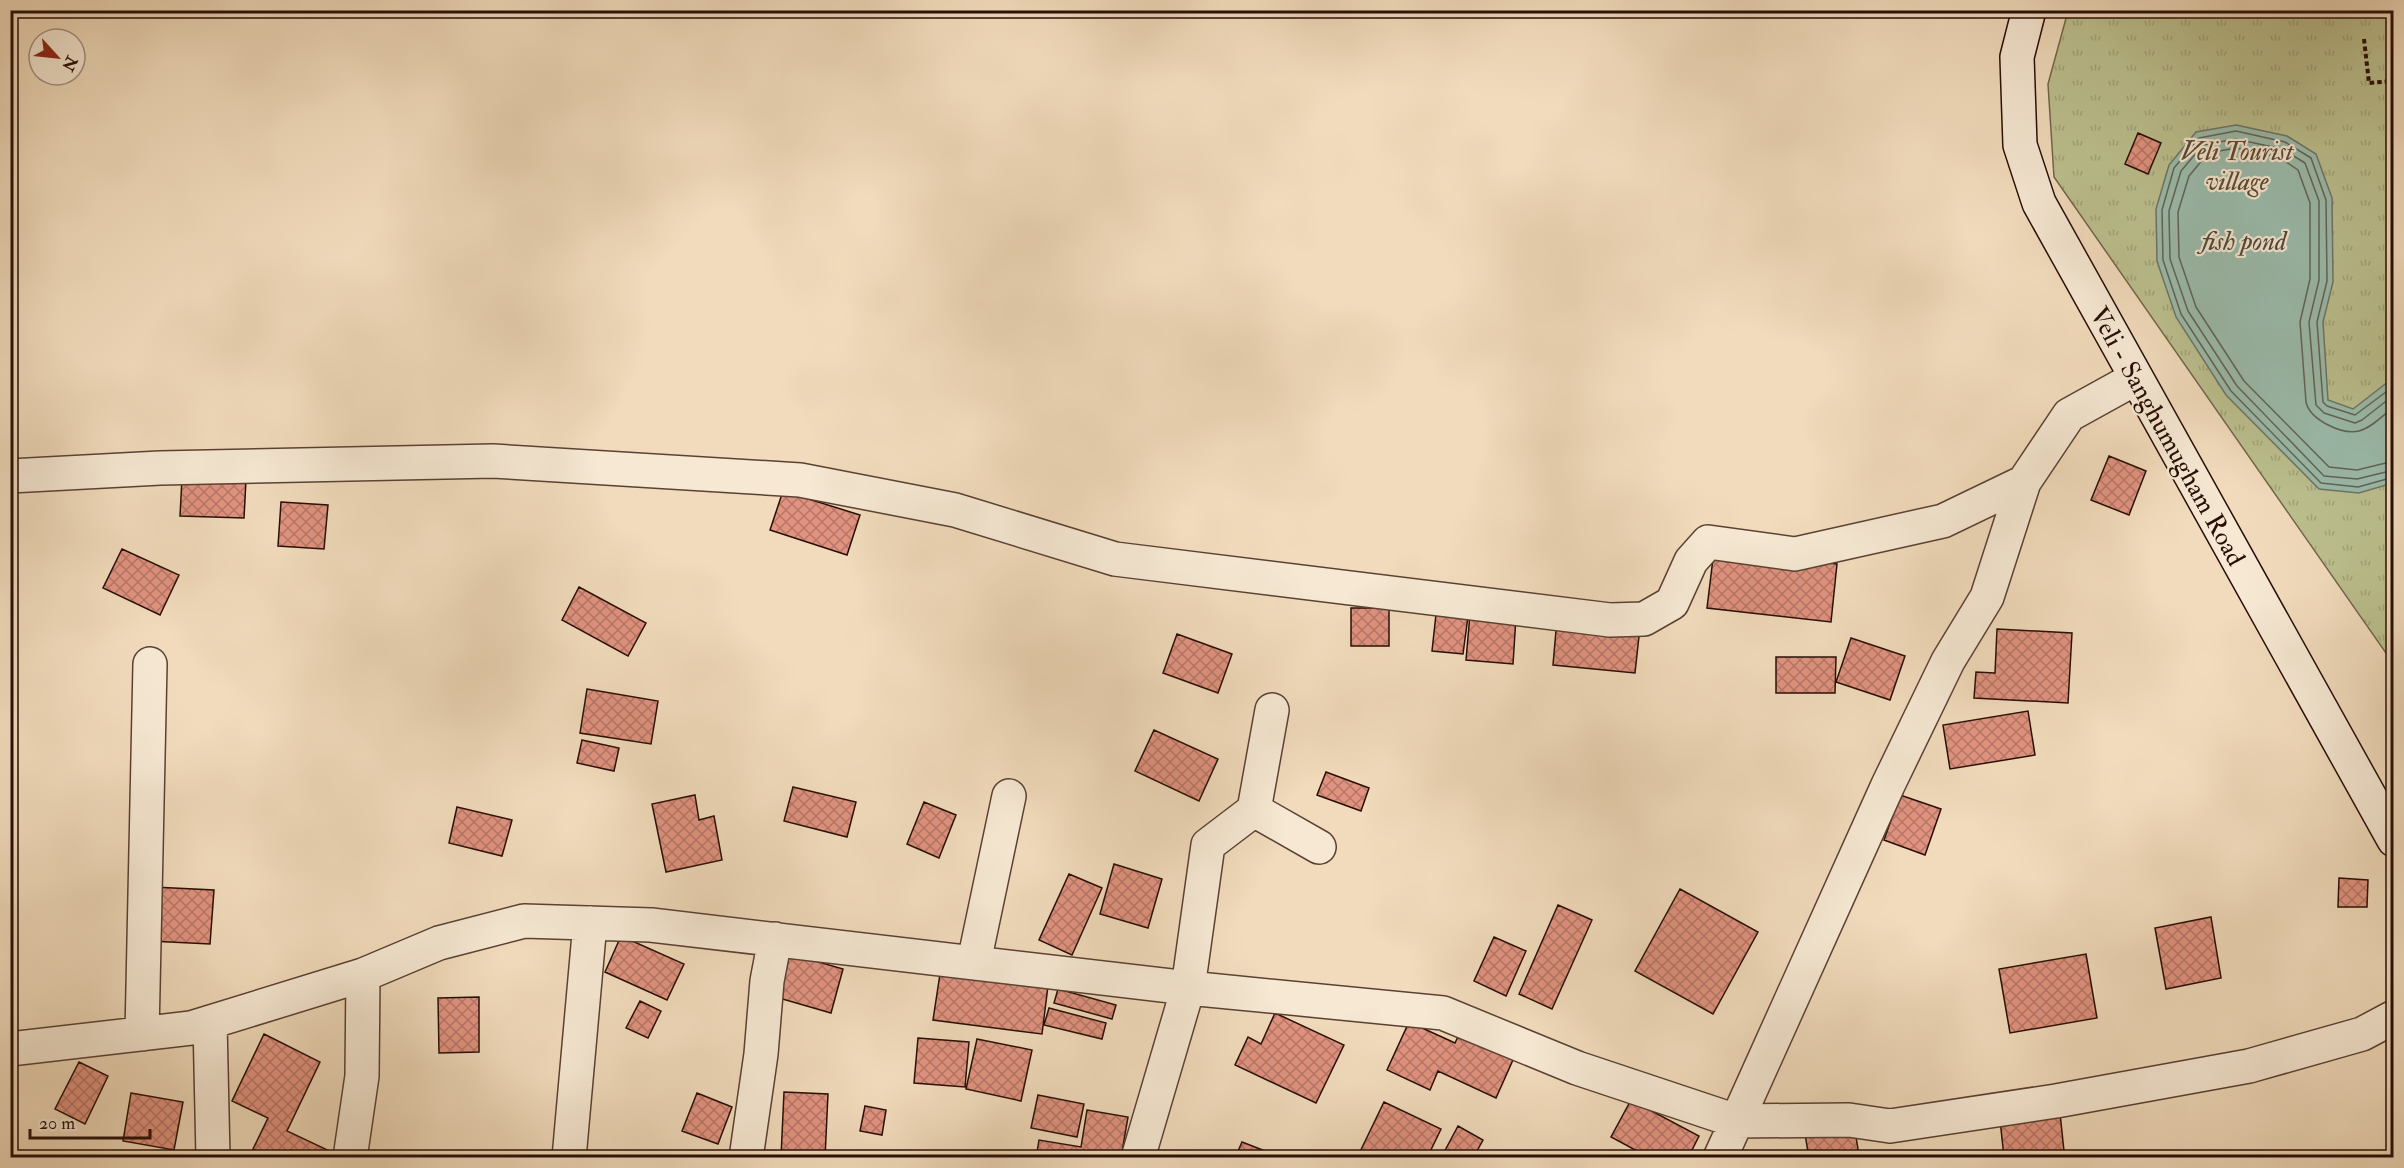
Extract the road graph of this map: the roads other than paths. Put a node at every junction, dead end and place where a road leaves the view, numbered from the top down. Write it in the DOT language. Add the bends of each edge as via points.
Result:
graph roads {
  1 [pos="2029,10"];
  2 [pos="2136,378"];
  3 [pos="10,476"];
  4 [pos="2024,483"];
  5 [pos="150,664"];
  6 [pos="1272,710"];
  7 [pos="1009,796"];
  8 [pos="1254,810"];
  9 [pos="2394,840"];
  10 [pos="1319,847"];
  11 [pos="590,923"];
  12 [pos="775,939"];
  13 [pos="974,962"];
  14 [pos="363,975"];
  15 [pos="1188,988"];
  16 [pos="2394,1017"];
  17 [pos="210,1022"];
  18 [pos="142,1034"];
  19 [pos="10,1049"];
  20 [pos="1736,1121"];
  21 [pos="213,1158"];
  22 [pos="350,1158"];
  23 [pos="569,1158"];
  24 [pos="746,1158"];
  25 [pos="1138,1158"];
  26 [pos="1720,1158"];
  1 -- 2 [label="street, Veli - Sanghumugham Road" via="2017,57 2020,145 2039,203"];
  2 -- 4 [label="street" via="2069,415"];
  2 -- 9 [label="street, Veli - Sanghumugham Road"];
  3 -- 4 [label="street" via="160,468 493,461 800,480 955,510 1115,559 1610,620 1644,619 1671,603 1691,561 1708,542 1795,554 1942,521"];
  4 -- 20 [label="street" via="1987,597 1948,661 1888,785"];
  5 -- 18 [label="street"];
  6 -- 8 [label="street"];
  7 -- 13 [label="street"];
  8 -- 10 [label="street"];
  8 -- 15 [label="street" via="1208,845"];
  11 -- 12 [label="street" via="651,925"];
  11 -- 14 [label="street" via="524,921 439,943"];
  11 -- 23 [label="street"];
  12 -- 13 [label="street"];
  12 -- 24 [label="street"];
  13 -- 15 [label="street"];
  14 -- 17 [label="street"];
  14 -- 22 [label="street" via="362,1076"];
  15 -- 20 [label="street" via="1443,1013 1577,1068"];
  15 -- 25 [label="street"];
  16 -- 20 [label="street" via="2362,1034 2249,1066 2056,1101 1890,1125 1850,1120"];
  17 -- 18 [label="street"];
  17 -- 21 [label="street"];
  18 -- 19 [label="street"];
  20 -- 26 [label="street"];
}
